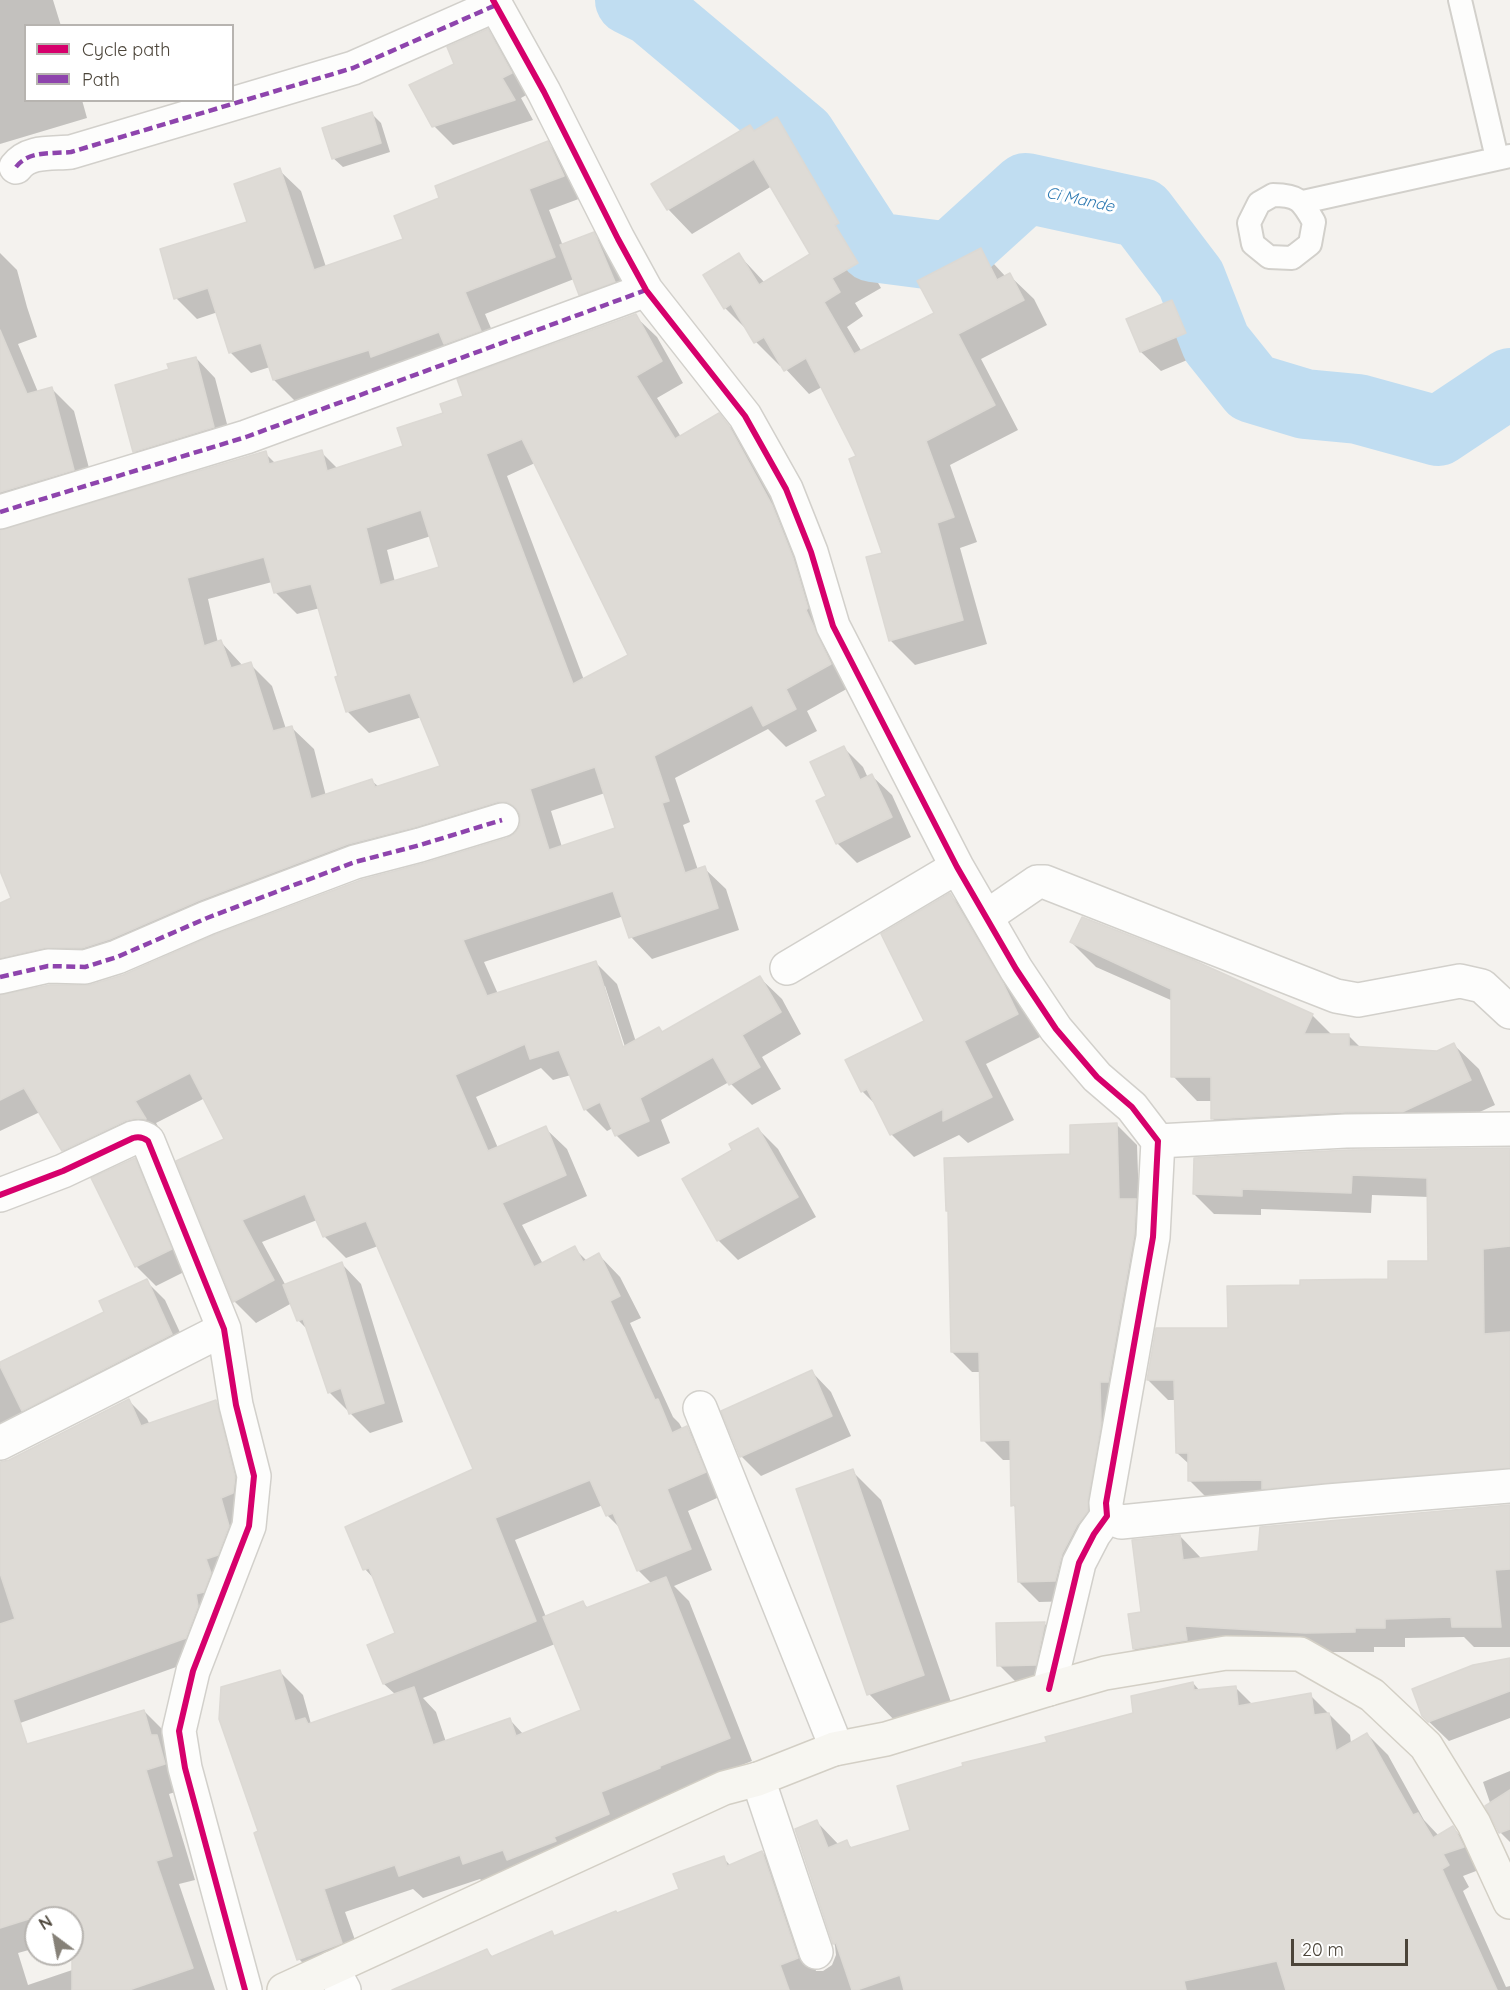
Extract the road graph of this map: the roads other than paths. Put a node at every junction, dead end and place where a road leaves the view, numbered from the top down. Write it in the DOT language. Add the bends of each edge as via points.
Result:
graph roads {
  1 [pos="1460,0"];
  2 [pos="494,2"];
  3 [pos="1504,157"];
  4 [pos="16,167"];
  5 [pos="1303,202"];
  6 [pos="646,290"];
  7 [pos="0,512"];
  8 [pos="502,820"];
  9 [pos="957,867"];
  10 [pos="986,917"];
  11 [pos="787,968"];
  12 [pos="0,977"];
  13 [pos="1510,1012"];
  14 [pos="1510,1129"];
  15 [pos="1158,1141"];
  16 [pos="0,1195"];
  17 [pos="224,1329"];
  18 [pos="700,1408"];
  19 [pos="0,1443"];
  20 [pos="1510,1486"];
  21 [pos="1107,1516"];
  22 [pos="1049,1689"];
  23 [pos="834,1749"];
  24 [pos="758,1779"];
  25 [pos="1510,1902"];
  26 [pos="816,1952"];
  27 [pos="338,1979"];
  28 [pos="246,1990"];
  29 [pos="284,1990"];
  1 -- 3 [label="lane"];
  2 -- 4 [label="street" via="353,68 71,152 30,155"];
  2 -- 6 [label="street"];
  3 -- 5 [label="lane"];
  6 -- 7 [label="street" via="246,437"];
  6 -- 9 [label="street" via="745,416 786,489 811,552 833,626"];
  8 -- 12 [label="street" via="355,862 117,957 85,967 48,966"];
  9 -- 10 [label="street"];
  9 -- 11 [label="street"];
  10 -- 13 [label="street" via="1037,882 1045,882 1336,996 1358,1000 1460,981 1482,986"];
  10 -- 15 [label="street" via="1056,1029 1097,1077 1132,1107"];
  14 -- 15 [label="street" via="1346,1131"];
  15 -- 21 [label="street" via="1153,1237 1106,1503"];
  16 -- 17 [label="street" via="63,1172 133,1138 144,1138"];
  17 -- 19 [label="street"];
  17 -- 28 [label="street" via="236,1404 254,1476 249,1526 193,1671 179,1731 185,1768"];
  18 -- 23 [label="street"];
  20 -- 21 [label="street" via="1121,1522"];
  21 -- 22 [label="street" via="1079,1563"];
  22 -- 23 [label="main road" via="886,1739"];
  22 -- 25 [label="main road" via="1105,1673 1226,1653 1300,1654 1372,1695 1426,1746 1474,1824"];
  23 -- 24 [label="main road"];
  24 -- 26 [label="street"];
  24 -- 27 [label="main road" via="723,1788"];
  27 -- 29 [label="main road"];
}
